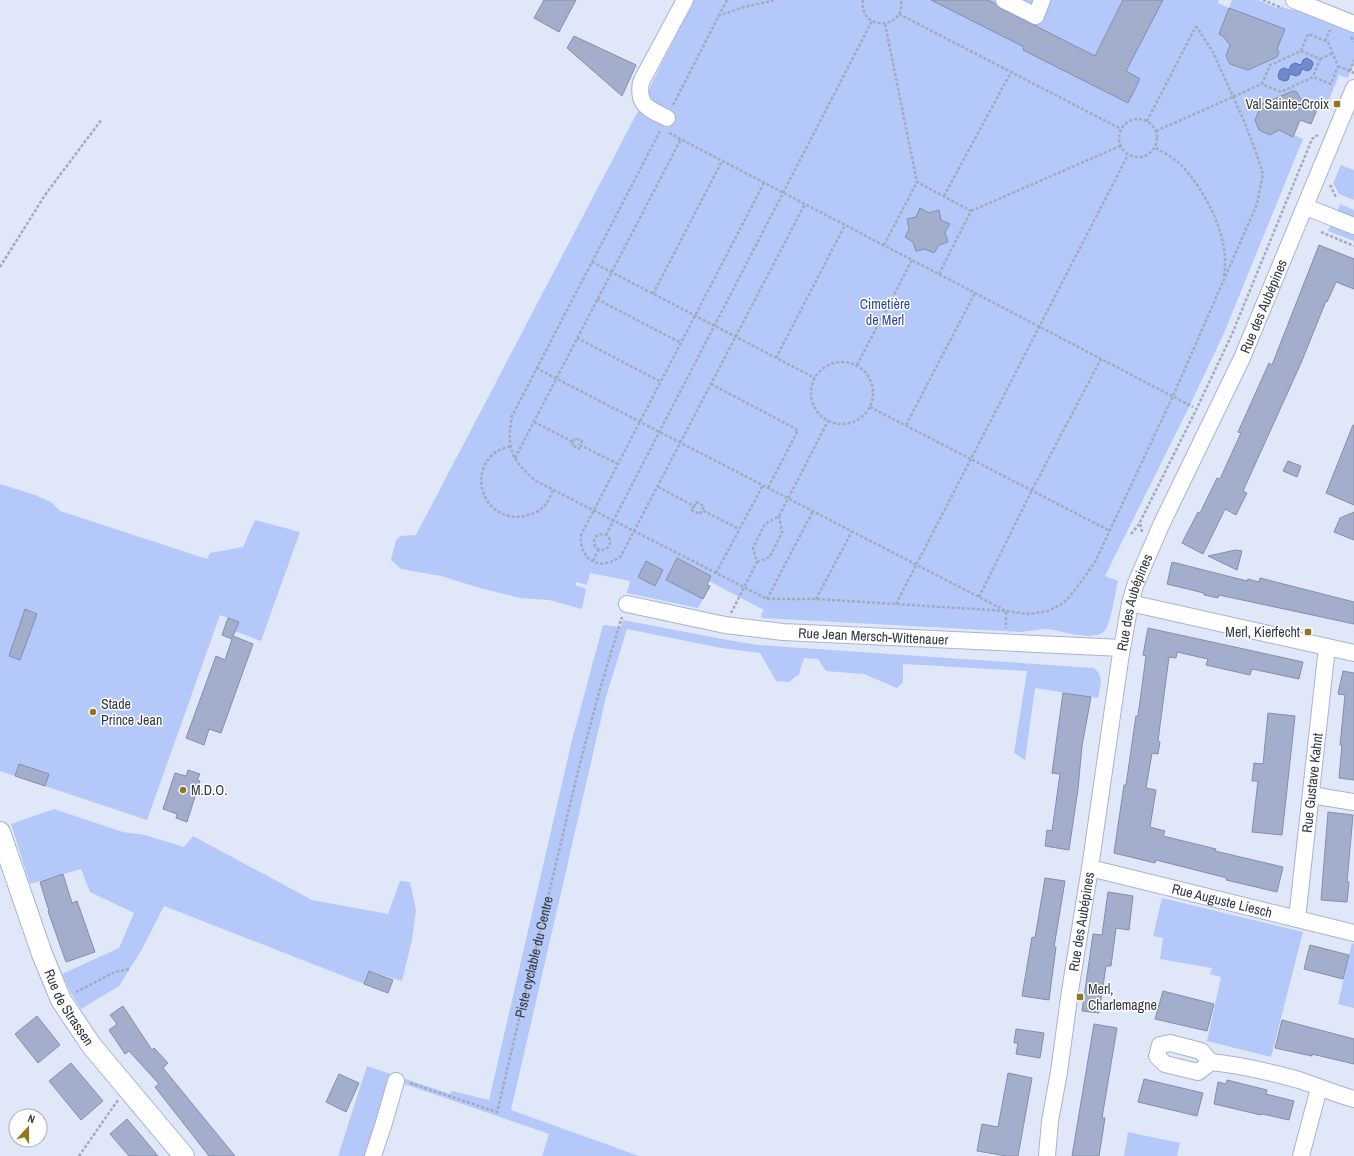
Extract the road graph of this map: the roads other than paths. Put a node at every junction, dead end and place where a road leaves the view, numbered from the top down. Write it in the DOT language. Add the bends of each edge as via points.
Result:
graph roads {
  1 [pos="685,0"];
  2 [pos="1004,0"];
  3 [pos="1042,0"];
  4 [pos="1294,0"];
  5 [pos="1354,24"];
  6 [pos="1354,88"];
  7 [pos="664,123"];
  8 [pos="1306,207"];
  9 [pos="1354,226"];
  10 [pos="627,604"];
  11 [pos="1130,604"];
  12 [pos="1327,647"];
  13 [pos="1122,648"];
  14 [pos="1354,653"];
  15 [pos="1311,795"];
  16 [pos="1354,802"];
  17 [pos="0,832"];
  18 [pos="1090,868"];
  19 [pos="1297,919"];
  20 [pos="1354,932"];
  21 [pos="1211,1062"];
  22 [pos="396,1081"];
  23 [pos="1319,1088"];
  24 [pos="1354,1099"];
  25 [pos="184,1156"];
  26 [pos="373,1156"];
  27 [pos="1048,1156"];
  28 [pos="1301,1156"];
  1 -- 7 [label="street" via="641,82 639,94 645,106"];
  2 -- 3 [label="street" via="1036,16"];
  4 -- 5 [label="street"];
  6 -- 8 [label="street, Rue des Aubépines"];
  8 -- 9 [label="street"];
  8 -- 11 [label="street, Rue des Aubépines" via="1242,358 1148,555"];
  10 -- 13 [label="street, Rue Jean Mersch-Wittenauer" via="725,625 783,632"];
  11 -- 12 [label="street"];
  11 -- 13 [label="street, Rue des Aubépines"];
  12 -- 14 [label="street"];
  12 -- 15 [label="street, Rue Gustave Kahnt"];
  13 -- 18 [label="street, Rue des Aubépines"];
  15 -- 16 [label="street"];
  15 -- 19 [label="street, Rue Gustave Kahnt"];
  17 -- 25 [label="main road, Rue de Strassen" via="42,954 61,1000 91,1045"];
  18 -- 19 [label="street, Rue Auguste Liesch"];
  18 -- 27 [label="street, Rue des Aubépines" via="1050,1121"];
  19 -- 20 [label="street, Rue Auguste Liesch"];
  21 -- 23 [label="street" via="1270,1072"];
  22 -- 26 [label="street"];
  23 -- 24 [label="street"];
  23 -- 28 [label="street"];
}
